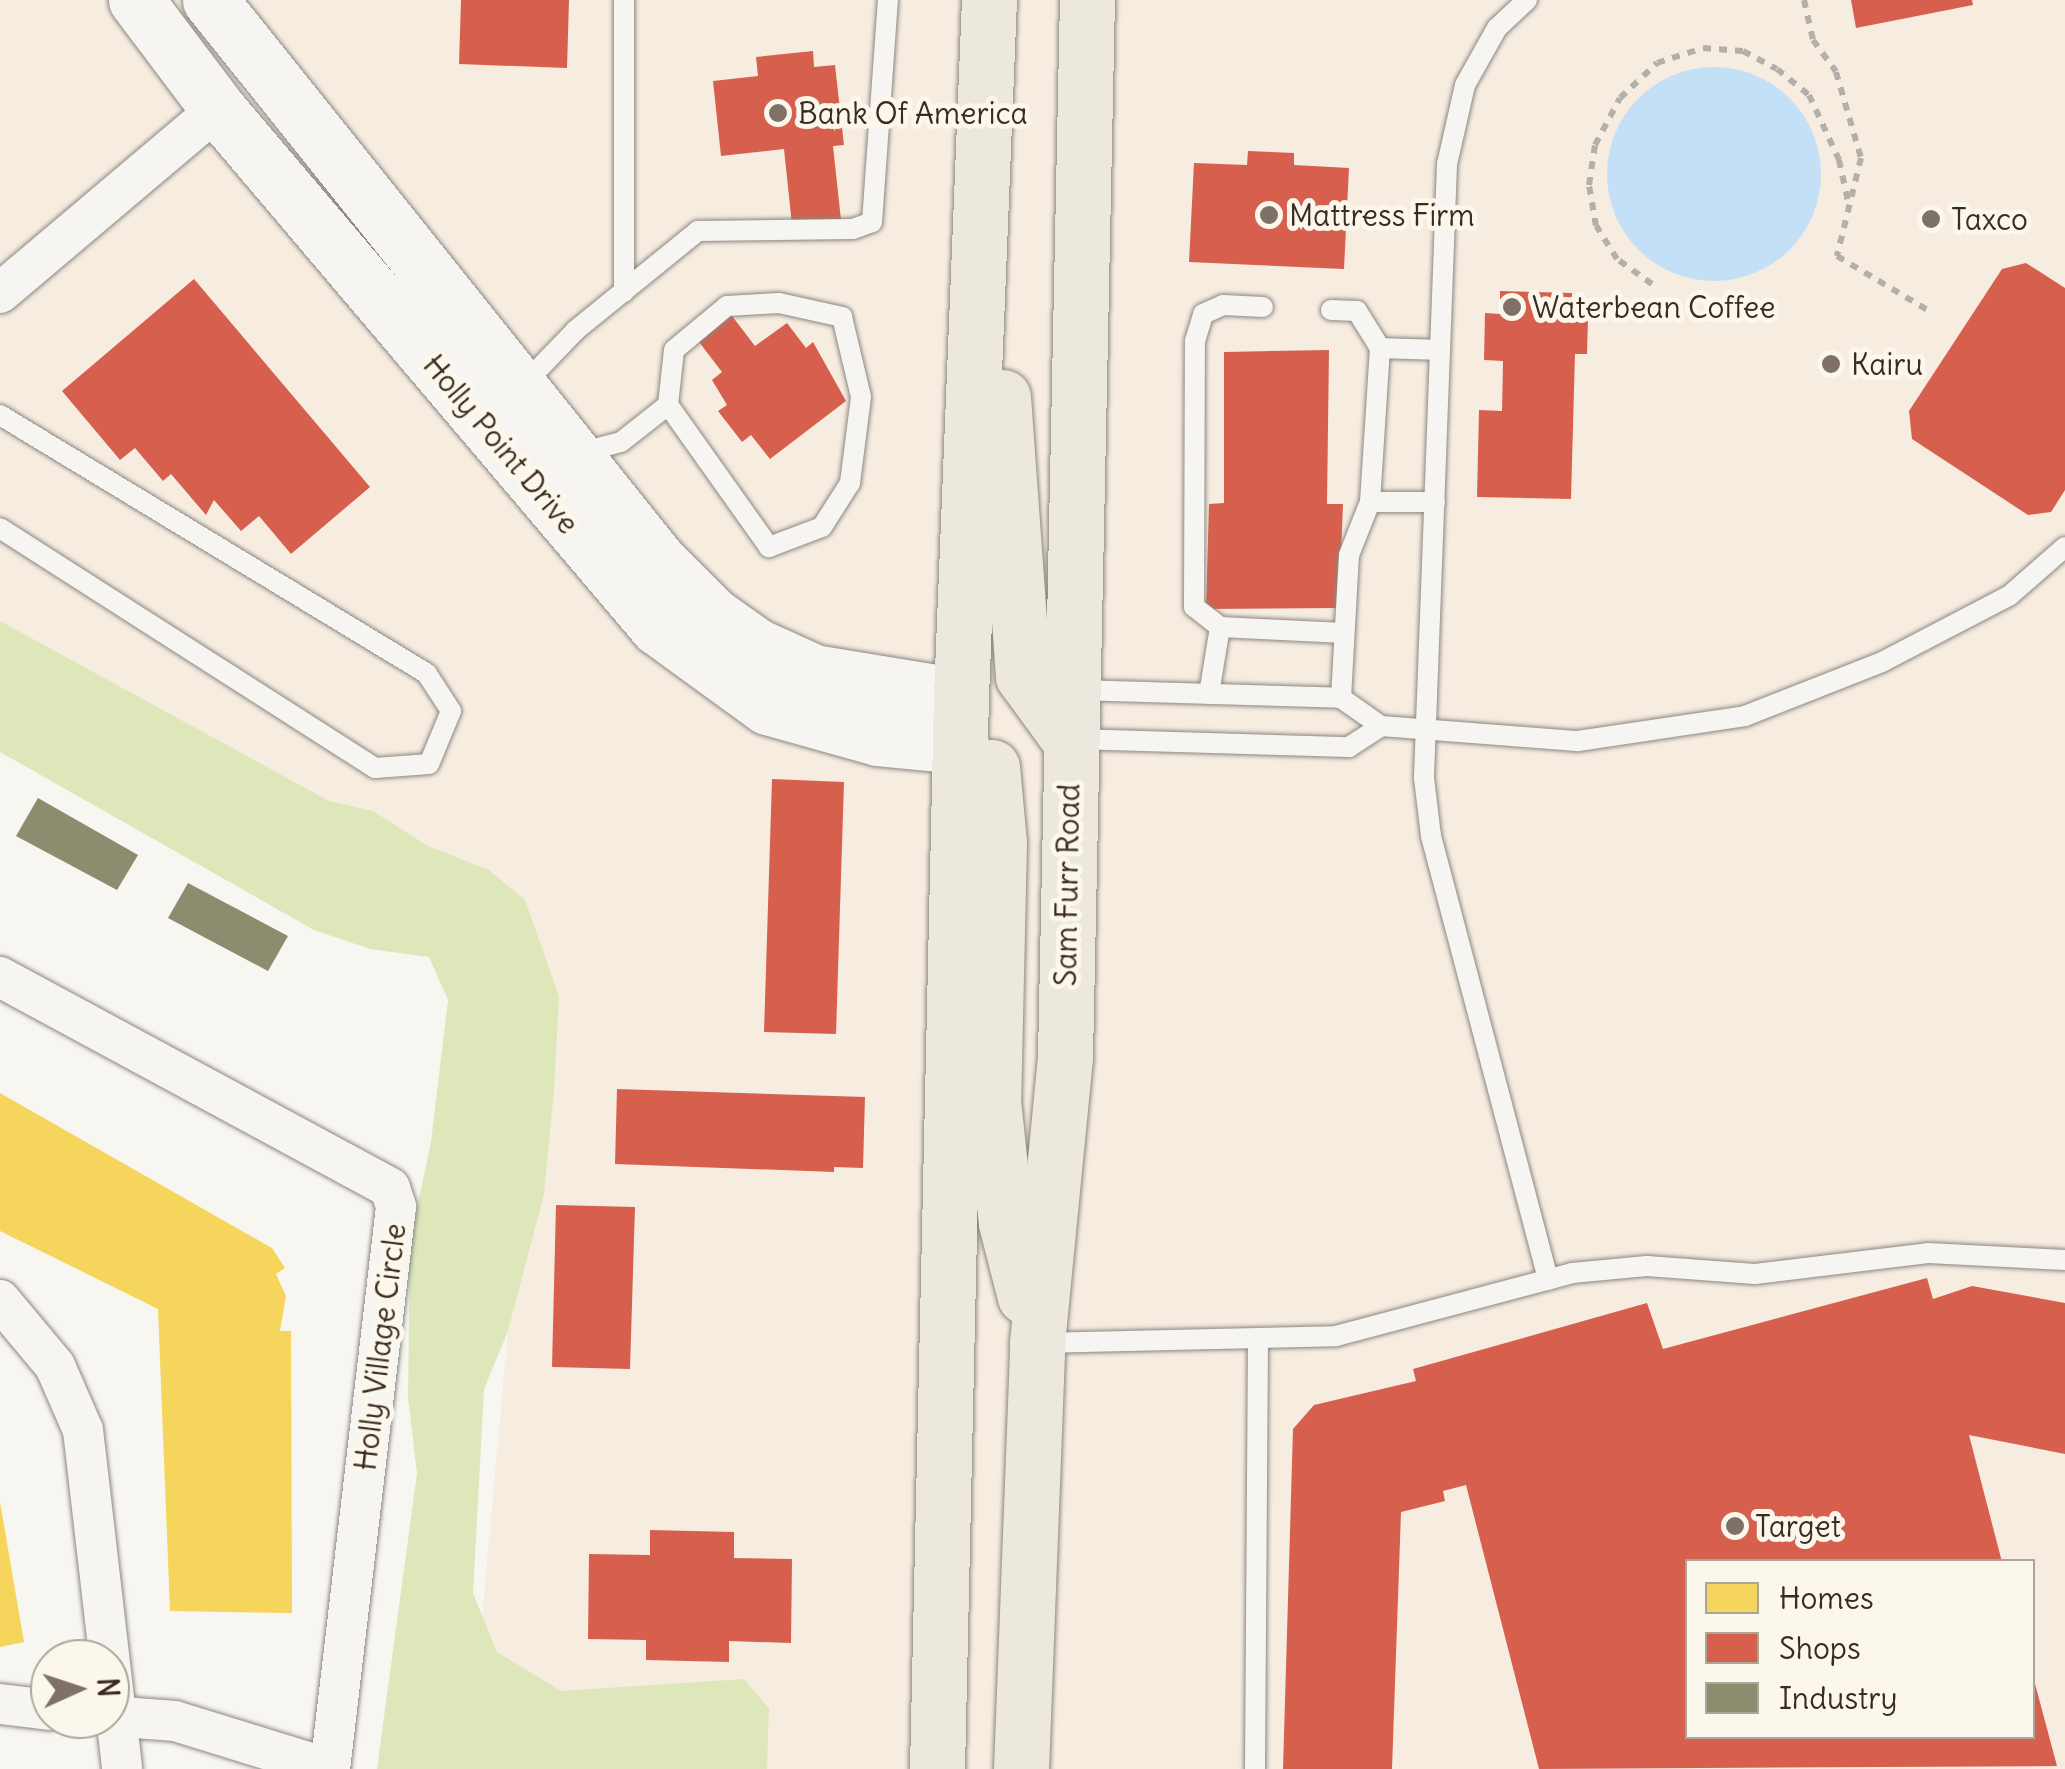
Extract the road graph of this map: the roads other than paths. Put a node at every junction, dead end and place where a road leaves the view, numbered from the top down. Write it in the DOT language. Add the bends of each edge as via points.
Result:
graph roads {
  1 [pos="136,0"];
  2 [pos="210,0"];
  3 [pos="624,0"];
  4 [pos="888,0"];
  5 [pos="989,0"];
  6 [pos="1087,0"];
  7 [pos="1528,0"];
  8 [pos="218,108"];
  9 [pos="986,110"];
  10 [pos="624,292"];
  11 [pos="0,293"];
  12 [pos="1263,307"];
  13 [pos="1331,310"];
  14 [pos="1380,348"];
  15 [pos="1440,350"];
  16 [pos="522,386"];
  17 [pos="668,405"];
  18 [pos="0,415"];
  19 [pos="576,454"];
  20 [pos="1370,502"];
  21 [pos="1434,502"];
  22 [pos="0,528"];
  23 [pos="2065,548"];
  24 [pos="1220,628"];
  25 [pos="1344,633"];
  26 [pos="1208,694"];
  27 [pos="1341,698"];
  28 [pos="1069,714"];
  29 [pos="961,721"];
  30 [pos="1381,726"];
  31 [pos="1427,729"];
  32 [pos="0,977"];
  33 [pos="2065,1260"];
  34 [pos="1548,1280"];
  35 [pos="0,1300"];
  36 [pos="1258,1340"];
  37 [pos="1037,1343"];
  38 [pos="105,1639"];
  39 [pos="0,1704"];
  40 [pos="30,1708"];
  41 [pos="130,1717"];
  42 [pos="117,1739"];
  43 [pos="122,1769"];
  44 [pos="330,1769"];
  45 [pos="938,1769"];
  46 [pos="1021,1769"];
  47 [pos="1255,1769"];
  1 -- 8 [label="main road, Holly Point Drive"];
  2 -- 16 [label="main road, Holly Point Drive"];
  3 -- 10 [label="lane"];
  4 -- 10 [label="lane" via="872,222 853,229 698,231"];
  5 -- 9 [label="main road"];
  6 -- 28 [label="main road, Sam Furr Road"];
  7 -- 15 [label="lane" via="1497,28 1465,85 1447,164"];
  8 -- 11 [label="street"];
  8 -- 16 [label="main road" via="234,102 267,126 360,232"];
  8 -- 29 [label="main road, Holly Point Drive" via="656,627 767,707 877,738"];
  9 -- 28 [label="main road" via="1020,650 1030,688"];
  9 -- 29 [label="main road"];
  10 -- 16 [label="lane"];
  12 -- 24 [label="lane" via="1222,304 1203,314 1194,341 1194,606"];
  13 -- 14 [label="lane" via="1357,312"];
  14 -- 15 [label="lane"];
  14 -- 20 [label="lane"];
  15 -- 21 [label="lane"];
  16 -- 19 [label="main road, Holly Point Drive"];
  17 -- 17 [label="lane" via="674,350 727,306 779,303 842,317 861,397 850,483 822,527 769,546"];
  17 -- 19 [label="lane" via="621,442"];
  18 -- 22 [label="lane" via="428,674 451,711 429,764 375,768"];
  19 -- 29 [label="main road, Holly Point Drive" via="659,561 713,615 757,646"];
  20 -- 21 [label="lane"];
  20 -- 25 [label="lane" via="1349,555"];
  21 -- 31 [label="lane"];
  23 -- 31 [label="lane" via="2010,596 1882,662 1745,716 1578,741"];
  24 -- 25 [label="lane"];
  24 -- 26 [label="lane"];
  25 -- 27 [label="lane"];
  26 -- 27 [label="lane"];
  26 -- 28 [label="lane"];
  27 -- 30 [label="lane"];
  28 -- 30 [label="lane" via="1348,747"];
  28 -- 37 [label="main road, Sam Furr Road" via="1065,1057"];
  29 -- 37 [label="main road" via="995,780 993,1101 1006,1223"];
  29 -- 45 [label="main road"];
  30 -- 31 [label="lane"];
  31 -- 34 [label="lane" via="1428,824"];
  32 -- 44 [label="street, Holly Village Circle" via="390,1188 396,1207"];
  33 -- 34 [label="lane" via="1928,1253 1755,1274 1648,1266"];
  34 -- 36 [label="lane" via="1402,1323"];
  35 -- 38 [label="street" via="55,1366 83,1430"];
  36 -- 37 [label="lane"];
  36 -- 47 [label="lane"];
  37 -- 46 [label="main road, Sam Furr Road"];
  39 -- 40 [label="street"];
  41 -- 44 [label="street, Holly Village Circle" via="175,1721"];
  42 -- 43 [label="street"];
}
